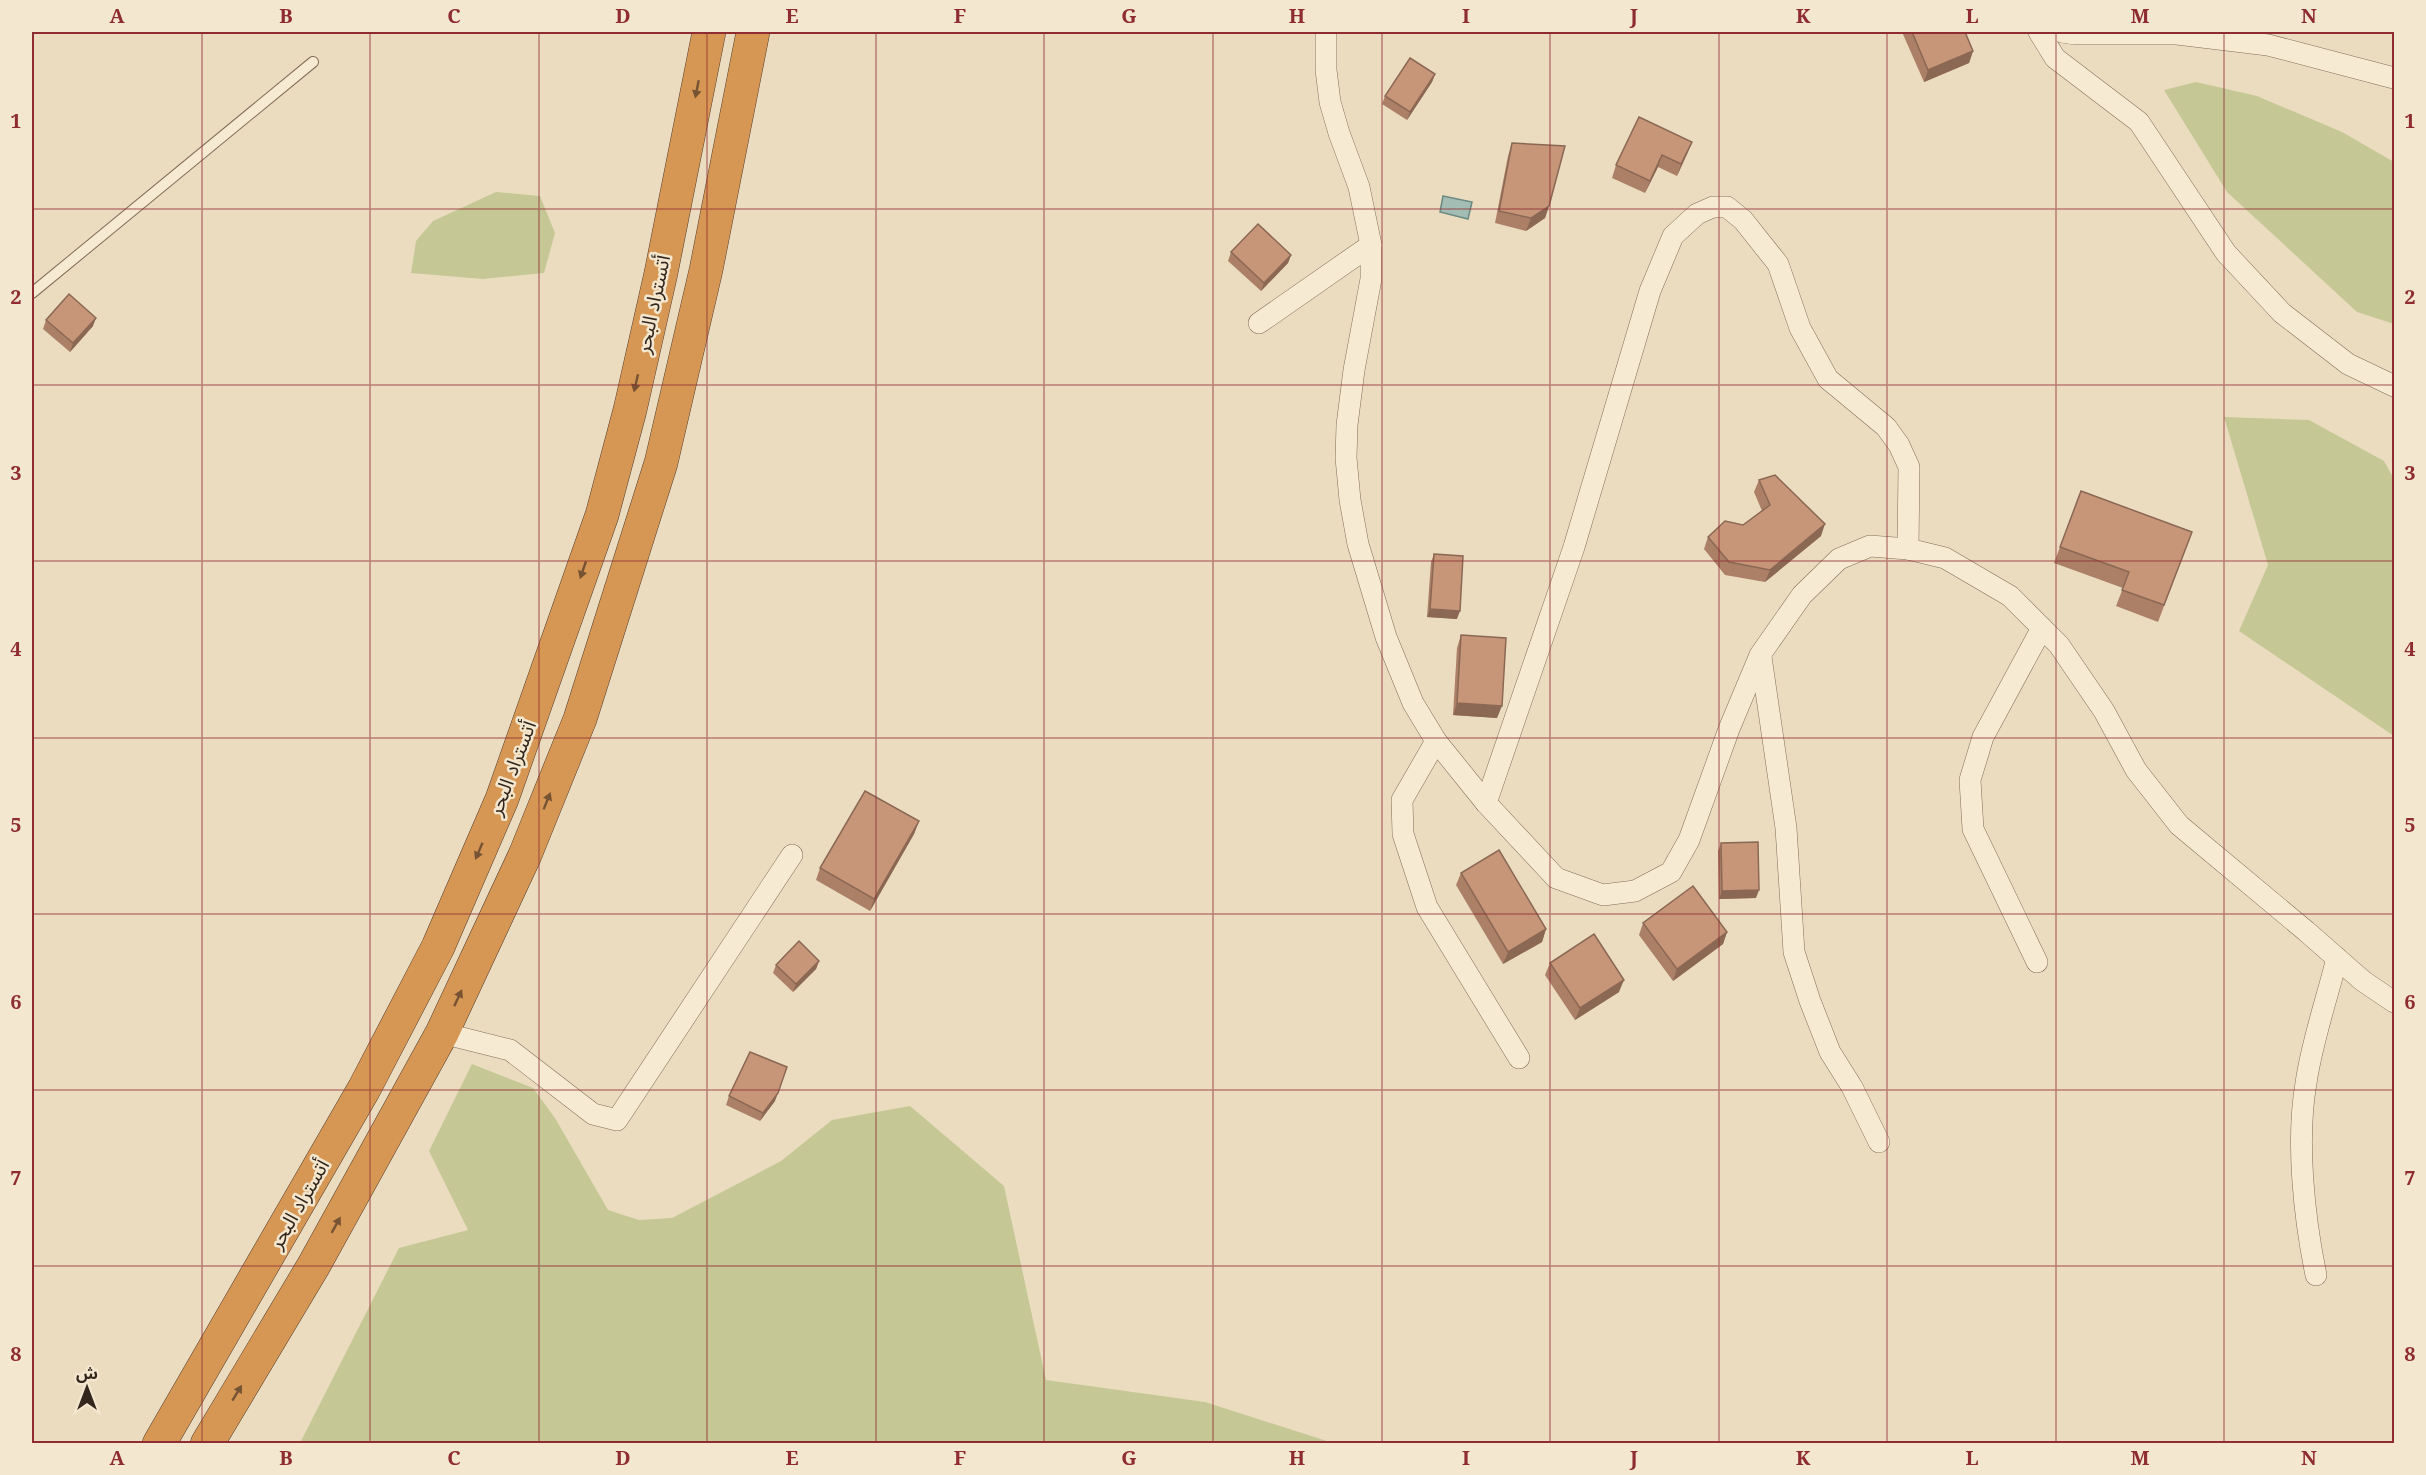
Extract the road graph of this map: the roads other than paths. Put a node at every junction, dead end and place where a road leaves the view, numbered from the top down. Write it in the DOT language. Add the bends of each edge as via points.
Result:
graph roads {
  1 [pos="709,32"];
  2 [pos="753,32"];
  3 [pos="1326,32"];
  4 [pos="2039,32"];
  5 [pos="2062,32"];
  6 [pos="313,62"];
  7 [pos="2394,78"];
  8 [pos="1371,245"];
  9 [pos="32,293"];
  10 [pos="1259,323"];
  11 [pos="2394,386"];
  12 [pos="1908,549"];
  13 [pos="2042,628"];
  14 [pos="1760,655"];
  15 [pos="1436,741"];
  16 [pos="1486,803"];
  17 [pos="792,855"];
  18 [pos="2337,958"];
  19 [pos="2037,962"];
  20 [pos="2394,1002"];
  21 [pos="442,1033"];
  22 [pos="1519,1058"];
  23 [pos="1879,1142"];
  24 [pos="2316,1275"];
  25 [pos="159,1443"];
  26 [pos="207,1443"];
  1 -- 25 [label="highway, أتستراد البحر, one-way" via="661,273 605,505 502,799 438,947 364,1089"];
  21 -- 2 [label="highway, one-way" via="525,855 580,719 661,463 706,270"];
  3 -- 8 [label="street" via="1330,102 1359,187"];
  4 -- 11 [label="street" via="2055,58 2139,122 2226,253 2282,313 2348,364"];
  5 -- 7 [label="street" via="2177,34 2268,45"];
  6 -- 9 [label="lane"];
  8 -- 10 [label="street"];
  8 -- 15 [label="street" via="1371,279 1347,424 1350,500 1358,544 1386,637 1413,703"];
  12 -- 13 [label="street" via="1945,558 2010,596"];
  12 -- 14 [label="street" via="1870,546 1839,560 1802,595"];
  12 -- 16 [label="street" via="1909,467 1899,444 1886,427 1828,379 1800,328 1778,264 1743,220 1726,207 1713,207 1697,214 1673,236 1650,291 1574,547"];
  13 -- 18 [label="street" via="2059,645 2104,711 2136,770 2179,825"];
  13 -- 19 [label="street" via="1983,737 1970,780 1973,829"];
  14 -- 16 [label="street" via="1689,840 1671,872 1635,891 1603,895 1574,885 1556,878"];
  14 -- 23 [label="street" via="1786,828 1794,951 1830,1052"];
  15 -- 16 [label="street"];
  15 -- 22 [label="street" via="1402,800 1403,834 1427,907"];
  17 -- 21 [label="street" via="617,1120 593,1114 510,1050"];
  18 -- 20 [label="street"];
  18 -- 24 [label="street" via="2306,1083 2302,1125 2306,1223"];
  26 -- 21 [label="highway, one-way" via="314,1265"];
}
